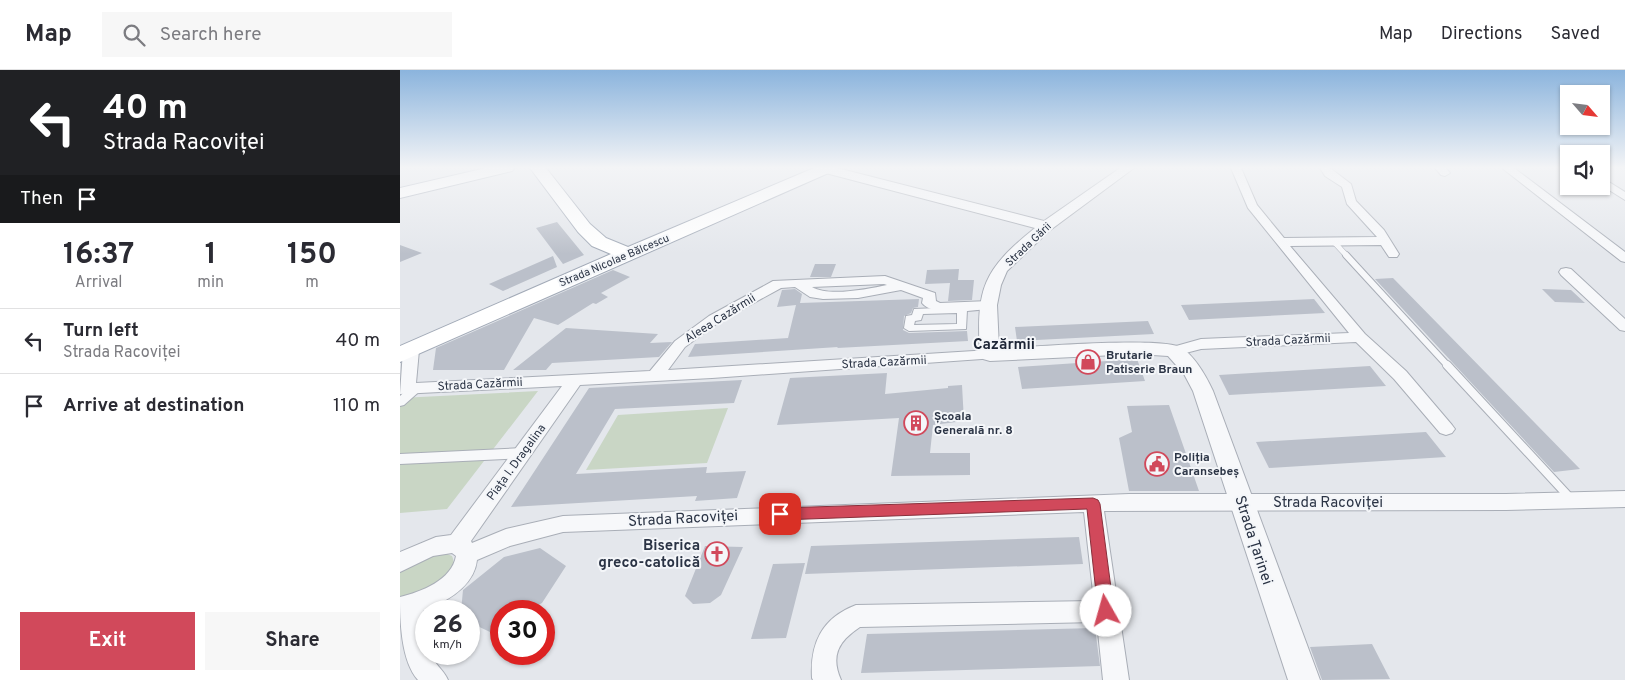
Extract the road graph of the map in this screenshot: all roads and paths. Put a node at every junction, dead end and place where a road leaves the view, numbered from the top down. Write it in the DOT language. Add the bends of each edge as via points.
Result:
graph roads {
  1 [pos="561,196"];
  2 [pos="742,196"];
  3 [pos="756,196"];
  4 [pos="931,196"];
  5 [pos="1088,196"];
  6 [pos="1248,196"];
  7 [pos="1350,196"];
  8 [pos="1544,196"];
  9 [pos="1046,226"];
  10 [pos="1333,241"];
  11 [pos="1385,241"];
  12 [pos="1280,242"];
  13 [pos="622,250"];
  14 [pos="1394,254"];
  15 [pos="1625,258"];
  16 [pos="1566,272"];
  17 [pos="989,305"];
  18 [pos="962,310"];
  19 [pos="1625,327"];
  20 [pos="1360,337"];
  21 [pos="1174,351"];
  22 [pos="406,353"];
  23 [pos="990,355"];
  24 [pos="655,376"];
  25 [pos="575,380"];
  26 [pos="406,391"];
  27 [pos="1446,429"];
  28 [pos="523,453"];
  29 [pos="400,459"];
  30 [pos="1625,499"];
  31 [pos="1572,500"];
  32 [pos="1242,502"];
  33 [pos="1093,504"];
  34 [pos="462,550"];
  35 [pos="400,563"];
  36 [pos="405,606"];
  37 [pos="1106,611"];
  38 [pos="435,680"];
  39 [pos="828,680"];
  40 [pos="1116,680"];
  41 [pos="1304,680"];
  1 -- 13 [label="main road" via="584,228 599,242"];
  2 -- 13 [label="main road, Strada Nicolae Bălcescu"];
  3 -- 13 [label="main road, Strada Nicolae Bălcescu"];
  4 -- 9 [label="street"];
  5 -- 9 [label="street, Strada Gării"];
  6 -- 12 [label="street"];
  7 -- 11 [label="street"];
  8 -- 15 [label="street"];
  9 -- 17 [label="street, Strada Gării" via="996,275"];
  10 -- 11 [label="street"];
  10 -- 12 [label="street"];
  10 -- 31 [label="lane"];
  11 -- 14 [label="street"];
  12 -- 20 [label="street"];
  13 -- 22 [label="main road, Strada Nicolae Bălcescu"];
  16 -- 19 [label="street"];
  17 -- 23 [label="street, Strada Gării"];
  17 -- 24 [label="street, Aleea Cazărmii" via="938,307 929,303 930,296 902,286 880,292 827,295 815,294 798,283 778,284 714,319 680,344"];
  18 -- 18 [label="street" via="918,311 917,318 910,318 909,328 962,327"];
  20 -- 21 [label="street, Strada Cazărmii" via="1201,344"];
  20 -- 27 [label="street" via="1400,375"];
  21 -- 23 [label="street, Strada Cazărmii" via="1136,348"];
  21 -- 32 [label="street, Strada Țarinei" via="1197,376"];
  22 -- 26 [label="street, Strada Cazărmii"];
  23 -- 24 [label="street, Strada Cazărmii"];
  24 -- 25 [label="street, Strada Cazărmii"];
  25 -- 26 [label="street, Strada Cazărmii"];
  25 -- 28 [label="street, Piața I. Dragalina"];
  28 -- 29 [label="street"];
  28 -- 34 [label="street, Piața I. Dragalina"];
  30 -- 31 [label="street, Strada Racoviței"];
  31 -- 32 [label="street, Strada Racoviței"];
  32 -- 33 [label="street, Strada Racoviței"];
  32 -- 41 [label="street, Strada Țarinei" via="1266,579"];
  33 -- 34 [label="street, Strada Racoviței" via="563,524"];
  33 -- 37 [label="street"];
  34 -- 35 [label="street, Strada Racoviței" via="433,546"];
  34 -- 36 [label="street" via="466,563 452,583 425,600"];
  36 -- 38 [label="street" via="420,664"];
  37 -- 39 [label="street" via="856,616 838,627 827,645 823,659"];
  37 -- 40 [label="street"];
}
